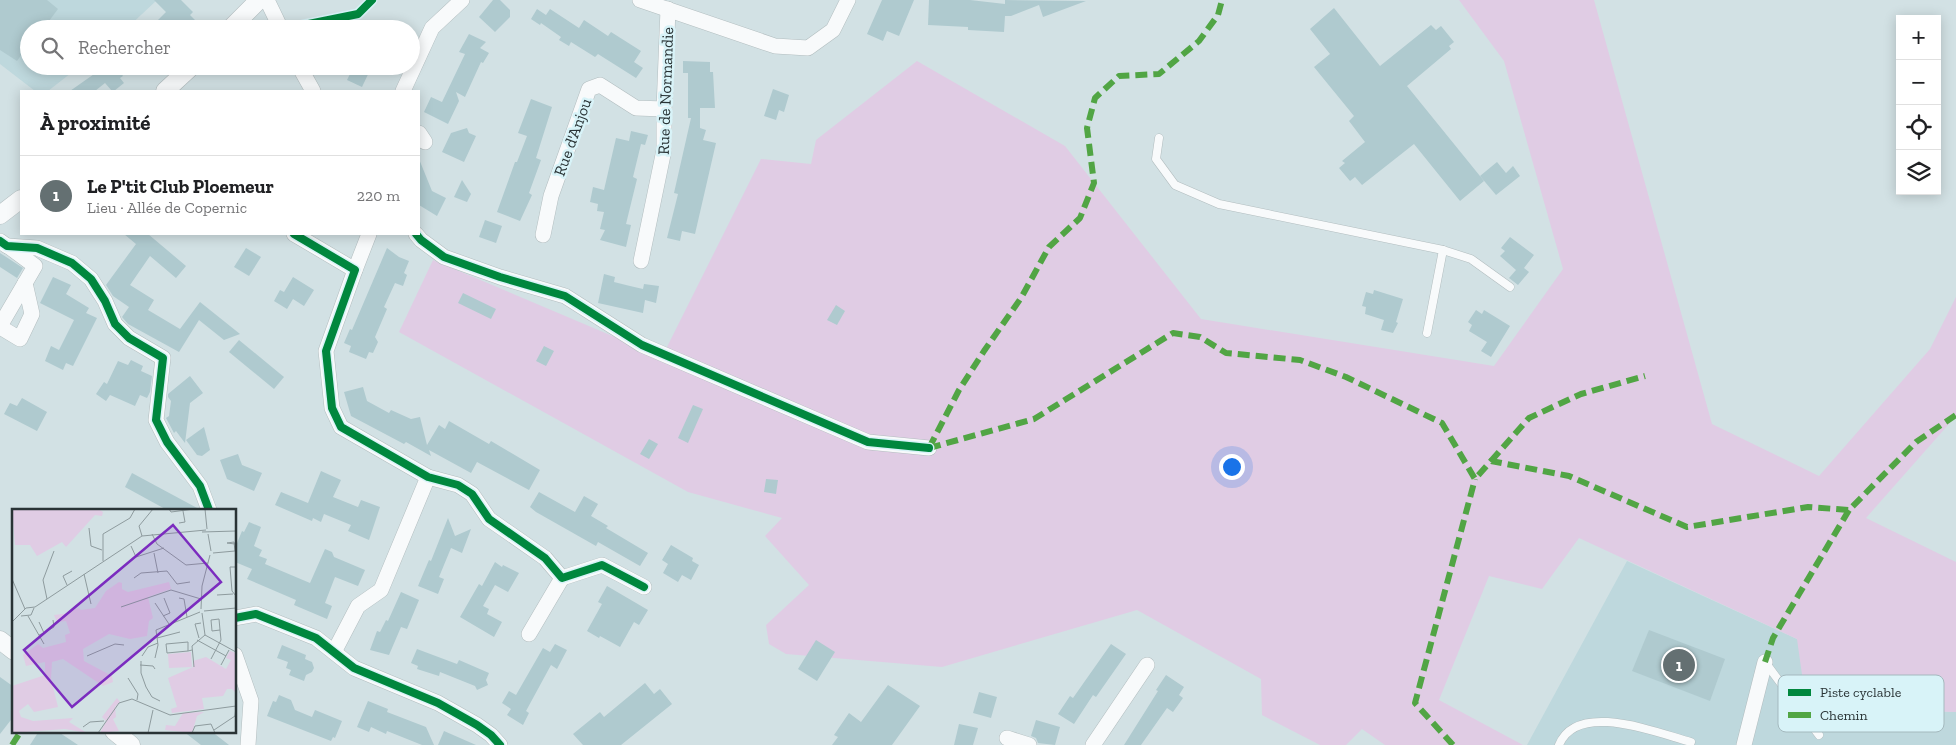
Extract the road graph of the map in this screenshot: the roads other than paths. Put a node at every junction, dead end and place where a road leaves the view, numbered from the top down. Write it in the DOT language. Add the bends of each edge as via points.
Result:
graph roads {
  1 [pos="259,0"];
  2 [pos="267,0"];
  3 [pos="462,0"];
  4 [pos="640,0"];
  5 [pos="848,0"];
  6 [pos="668,9"];
  7 [pos="239,20"];
  8 [pos="277,20"];
  9 [pos="420,54"];
  10 [pos="182,75"];
  11 [pos="304,75"];
  12 [pos="410,75"];
  13 [pos="166,90"];
  14 [pos="312,90"];
  15 [pos="403,90"];
  16 [pos="664,109"];
  17 [pos="1159,138"];
  18 [pos="20,200"];
  19 [pos="0,215"];
  20 [pos="296,235"];
  21 [pos="369,235"];
  22 [pos="417,235"];
  23 [pos="543,235"];
  24 [pos="3,243"];
  25 [pos="1443,250"];
  26 [pos="641,261"];
  27 [pos="354,270"];
  28 [pos="25,283"];
  29 [pos="1510,287"];
  30 [pos="0,327"];
  31 [pos="1427,333"];
  32 [pos="929,448"];
  33 [pos="428,478"];
  34 [pos="209,509"];
  35 [pos="562,578"];
  36 [pos="644,587"];
  37 [pos="236,618"];
  38 [pos="529,634"];
  39 [pos="0,640"];
  40 [pos="12,649"];
  41 [pos="334,652"];
  42 [pos="236,657"];
  43 [pos="1765,662"];
  44 [pos="1147,665"];
  45 [pos="1778,680"];
  46 [pos="115,732"];
  47 [pos="1816,732"];
  48 [pos="1819,736"];
  49 [pos="1007,738"];
  50 [pos="1691,744"];
  51 [pos="131,745"];
  52 [pos="248,745"];
  53 [pos="500,745"];
  54 [pos="1029,745"];
  55 [pos="1093,745"];
  56 [pos="1559,745"];
  57 [pos="1700,745"];
  58 [pos="1744,745"];
  1 -- 7 [label="street"];
  2 -- 8 [label="street"];
  3 -- 9 [label="street" via="432,28"];
  4 -- 6 [label="street"];
  5 -- 6 [label="street" via="832,30 808,48 775,46"];
  6 -- 16 [label="street, Rue de Normandie"];
  10 -- 13 [label="street"];
  11 -- 14 [label="street"];
  12 -- 15 [label="street"];
  16 -- 23 [label="street, Rue d'Anjou" via="636,108 600,85 590,89 551,196"];
  16 -- 26 [label="street, Rue de Normandie" via="664,150"];
  17 -- 25 [label="lane" via="1156,159 1175,185 1219,204"];
  18 -- 19 [label="street"];
  20 -- 27 [label="street"];
  21 -- 27 [label="street"];
  22 -- 32 [label="street" via="444,257 565,296 642,344 868,442"];
  24 -- 28 [label="street" via="35,266"];
  24 -- 34 [label="street" via="37,248 72,263 91,279 115,324 129,338 163,358 156,420 167,442 200,486"];
  25 -- 29 [label="lane" via="1471,259"];
  25 -- 31 [label="lane"];
  27 -- 33 [label="street" via="326,350 332,408 341,427"];
  28 -- 30 [label="street"];
  28 -- 30 [label="street" via="32,314 20,338"];
  33 -- 35 [label="street" via="458,485 472,494 489,519 545,558"];
  33 -- 41 [label="street" via="381,590 358,606"];
  35 -- 36 [label="street" via="602,565"];
  35 -- 38 [label="street"];
  37 -- 41 [label="street" via="256,614 316,638"];
  39 -- 40 [label="street"];
  41 -- 53 [label="street" via="354,668 438,703 477,725"];
  42 -- 52 [label="street" via="251,701"];
  43 -- 45 [label="lane"];
  43 -- 58 [label="street"];
  44 -- 55 [label="street"];
  46 -- 51 [label="street"];
  47 -- 48 [label="lane"];
  49 -- 54 [label="street"];
  50 -- 56 [label="lane" via="1611,721 1595,721 1576,726 1562,737"];
  50 -- 57 [label="lane"];
}
